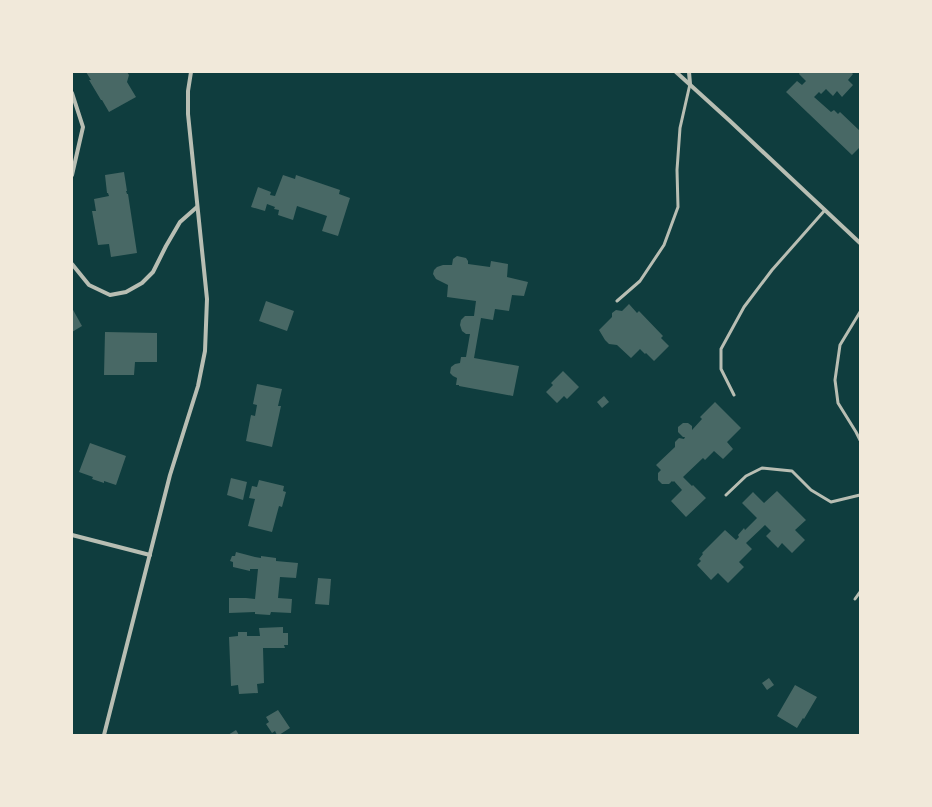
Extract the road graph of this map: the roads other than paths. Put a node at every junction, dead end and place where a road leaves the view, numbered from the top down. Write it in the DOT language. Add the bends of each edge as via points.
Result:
graph roads {
  1 [pos="191,72"];
  2 [pos="677,72"];
  3 [pos="689,72"];
  4 [pos="690,84"];
  5 [pos="72,93"];
  6 [pos="72,175"];
  7 [pos="197,207"];
  8 [pos="825,210"];
  9 [pos="860,243"];
  10 [pos="72,264"];
  11 [pos="617,301"];
  12 [pos="860,312"];
  13 [pos="734,395"];
  14 [pos="860,440"];
  15 [pos="726,495"];
  16 [pos="860,495"];
  17 [pos="72,535"];
  18 [pos="150,555"];
  19 [pos="860,592"];
  20 [pos="855,599"];
  21 [pos="104,735"];
  1 -- 7 [label="street" via="188,114"];
  2 -- 4 [label="street"];
  3 -- 4 [label="street"];
  4 -- 8 [label="street"];
  4 -- 11 [label="lane" via="680,128 678,207 664,245 640,281"];
  5 -- 6 [label="street" via="83,127"];
  7 -- 10 [label="street" via="180,222 153,272 142,283 126,292 110,295 89,285"];
  7 -- 18 [label="street" via="207,299 205,351 198,386 170,475"];
  8 -- 9 [label="street"];
  8 -- 13 [label="lane" via="772,270 744,307 721,349 721,369"];
  12 -- 14 [label="lane" via="840,345 835,380 838,403"];
  15 -- 16 [label="lane" via="746,476 762,468 792,472 811,490 831,502"];
  17 -- 18 [label="street"];
  18 -- 21 [label="street"];
  19 -- 20 [label="lane"];
}
